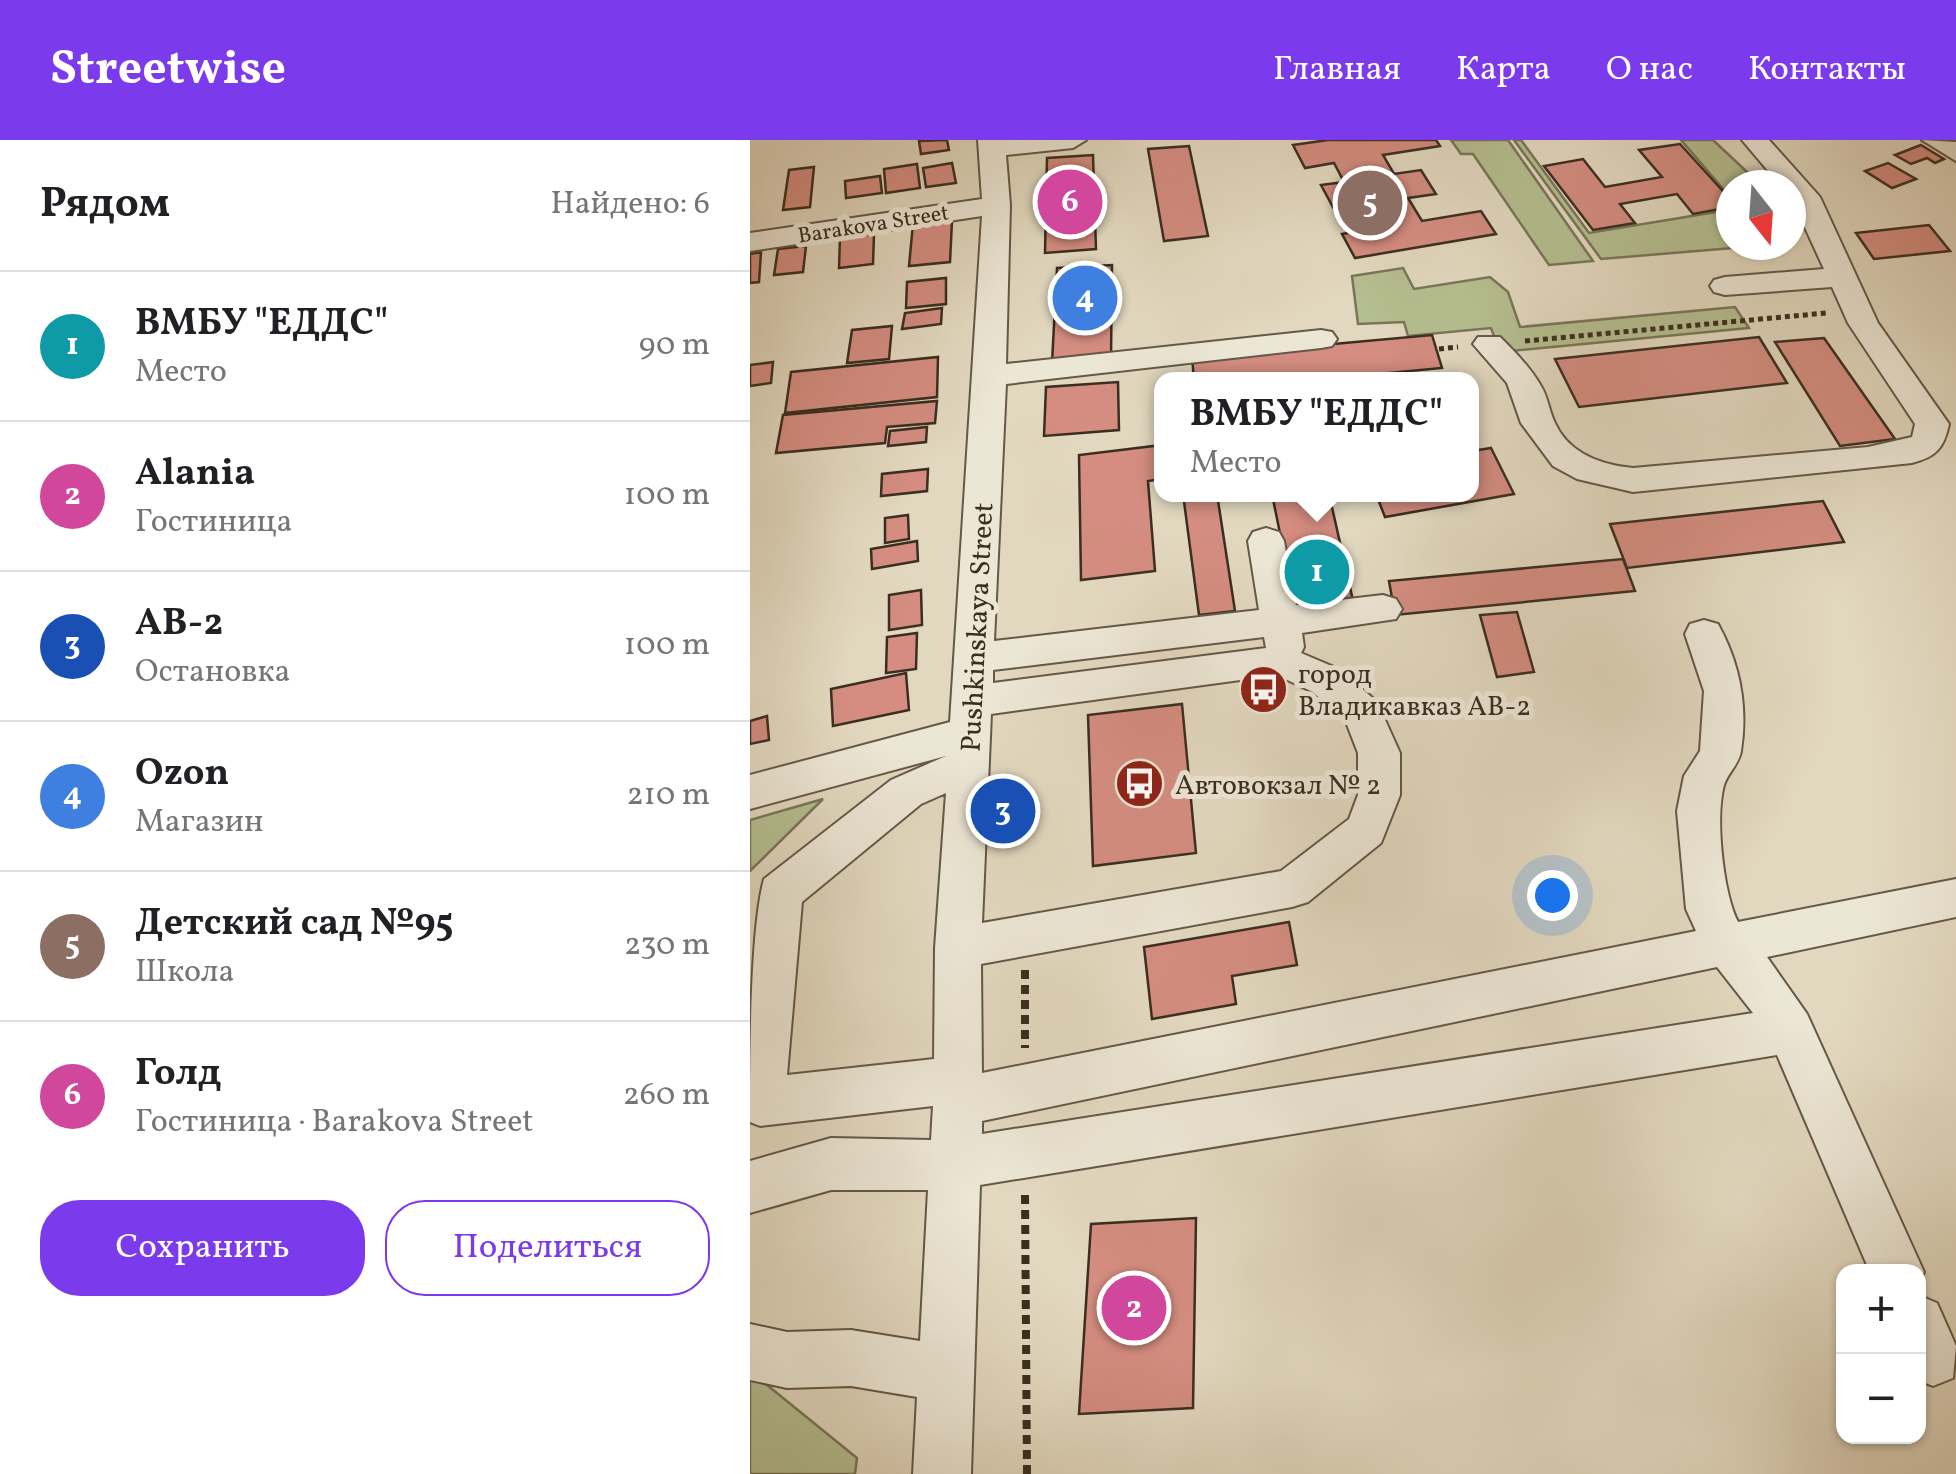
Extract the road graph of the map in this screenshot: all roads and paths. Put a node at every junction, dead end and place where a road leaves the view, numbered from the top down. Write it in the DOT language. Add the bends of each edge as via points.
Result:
graph roads {
  1 [pos="1073,140"];
  2 [pos="1755,140"];
  3 [pos="1936,140"];
  4 [pos="992,144"];
  5 [pos="1956,153"];
  6 [pos="996,205"];
  7 [pos="750,242"];
  8 [pos="1841,277"];
  9 [pos="1725,286"];
  10 [pos="1860,317"];
  11 [pos="1321,340"];
  12 [pos="1489,344"];
  13 [pos="1439,349"];
  14 [pos="990,376"];
  15 [pos="1266,540"];
  16 [pos="1383,609"];
  17 [pos="1704,634"];
  18 [pos="1284,642"];
  19 [pos="974,658"];
  20 [pos="970,732"];
  21 [pos="750,792"];
  22 [pos="1956,898"];
  23 [pos="1726,945"];
  24 [pos="958,948"];
  25 [pos="1790,1030"];
  26 [pos="958,1091"];
  27 [pos="953,1166"];
  28 [pos="750,1186"];
  29 [pos="1895,1264"];
  30 [pos="750,1352"];
  31 [pos="947,1374"];
  32 [pos="942,1474"];
  1 -- 4 [label="street"];
  2 -- 8 [label="street" via="1806,196"];
  3 -- 5 [label="street"];
  4 -- 6 [label="street, Pushkinskaya Street"];
  6 -- 7 [label="street, Barakova Street"];
  6 -- 14 [label="street, Pushkinskaya Street"];
  8 -- 9 [label="street"];
  8 -- 10 [label="street"];
  10 -- 12 [label="path"];
  10 -- 12 [label="street" via="1932,424 1928,443 1868,458 1633,480 1574,467 1538,422 1528,390"];
  11 -- 14 [label="street"];
  12 -- 13 [label="path"];
  14 -- 19 [label="street, Pushkinskaya Street"];
  15 -- 18 [label="street"];
  16 -- 18 [label="street"];
  17 -- 23 [label="street" via="1724,691 1724,738 1705,776 1698,811 1701,866 1708,908"];
  18 -- 19 [label="street"];
  18 -- 20 [label="street" via="1255,663"];
  18 -- 24 [label="street" via="1363,712 1379,753 1379,795 1366,830 1292,888"];
  19 -- 20 [label="street, Pushkinskaya Street"];
  20 -- 21 [label="street"];
  20 -- 24 [label="street, Pushkinskaya Street"];
  20 -- 26 [label="street" via="780,893 760,1102"];
  22 -- 23 [label="street"];
  23 -- 25 [label="street"];
  23 -- 26 [label="street"];
  24 -- 26 [label="street, Pushkinskaya Street"];
  25 -- 27 [label="street"];
  25 -- 29 [label="street"];
  26 -- 27 [label="street, Pushkinskaya Street"];
  27 -- 28 [label="street" via="846,1163"];
  27 -- 31 [label="street, Pushkinskaya Street"];
  30 -- 31 [label="street" via="787,1360 851,1358"];
  31 -- 32 [label="street, Pushkinskaya Street"];
}
